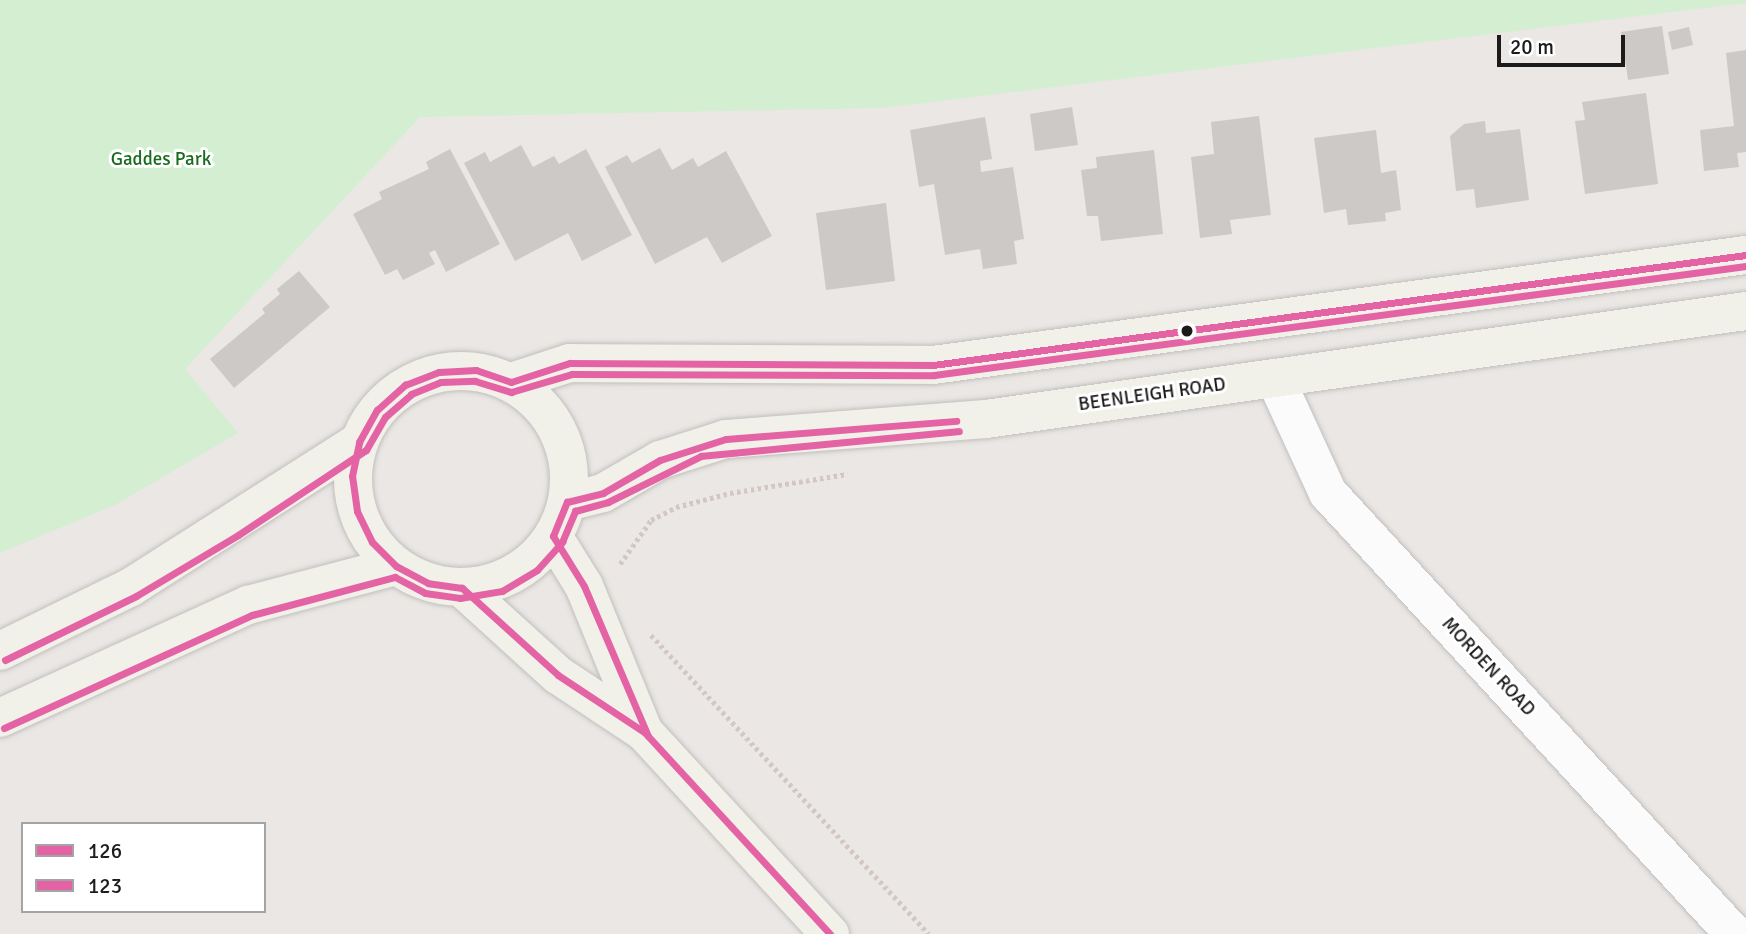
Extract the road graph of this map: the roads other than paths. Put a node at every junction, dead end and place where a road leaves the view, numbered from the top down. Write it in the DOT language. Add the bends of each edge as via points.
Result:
graph roads {
  1 [pos="1746,255"];
  2 [pos="1746,312"];
  3 [pos="1275,378"];
  4 [pos="511,382"];
  5 [pos="359,442"];
  6 [pos="567,502"];
  7 [pos="553,536"];
  8 [pos="396,566"];
  9 [pos="463,588"];
  10 [pos="0,651"];
  11 [pos="0,718"];
  12 [pos="644,732"];
  13 [pos="830,934"];
  14 [pos="1734,934"];
  1 -- 4 [label="main road" via="933,365 570,363"];
  2 -- 3 [label="main road, BEENLEIGH ROAD"];
  3 -- 6 [label="main road, BEENLEIGH ROAD" via="986,419 726,439 660,460 603,493"];
  3 -- 14 [label="street, MORDEN ROAD" via="1328,493"];
  4 -- 5 [label="main road" via="476,370 439,372 405,385 377,410"];
  4 -- 6 [label="main road" via="539,403 560,432 570,467"];
  5 -- 8 [label="main road" via="352,476 357,511 372,542"];
  5 -- 10 [label="main road" via="131,587"];
  6 -- 7 [label="main road"];
  7 -- 9 [label="main road" via="529,563 498,581"];
  7 -- 12 [label="main road" via="584,586"];
  8 -- 9 [label="main road" via="428,583"];
  8 -- 11 [label="main road" via="237,610"];
  9 -- 12 [label="main road" via="558,674"];
  12 -- 13 [label="main road"];
}
